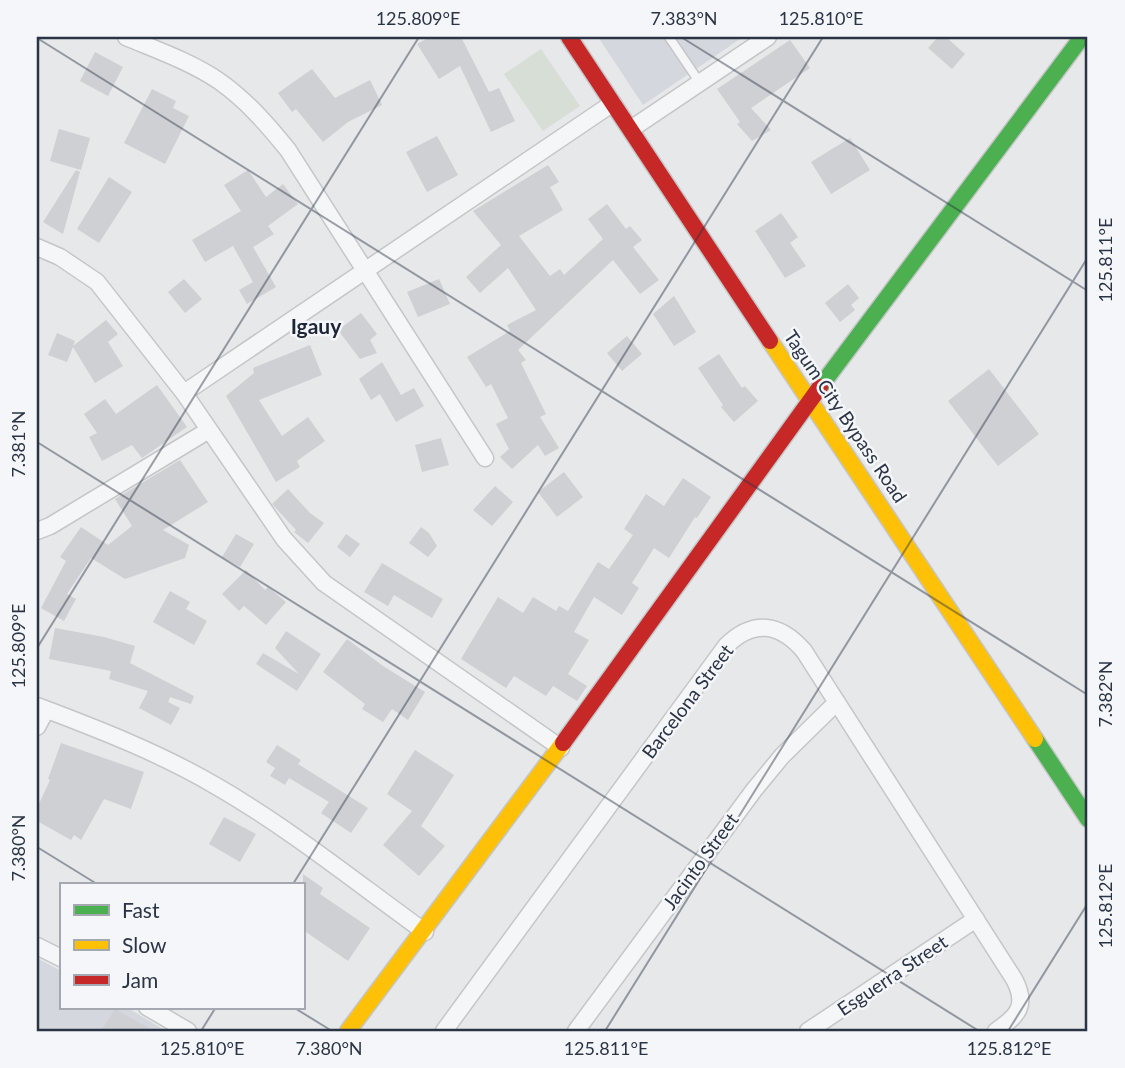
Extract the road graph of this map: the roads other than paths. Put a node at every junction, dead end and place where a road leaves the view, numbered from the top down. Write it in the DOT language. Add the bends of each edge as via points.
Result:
graph roads {
  1 [pos="126,37"];
  2 [pos="569,37"];
  3 [pos="669,37"];
  4 [pos="768,37"];
  5 [pos="1082,37"];
  6 [pos="700,83"];
  7 [pos="613,103"];
  8 [pos="631,129"];
  9 [pos="37,247"];
  10 [pos="366,269"];
  11 [pos="184,393"];
  12 [pos="810,401"];
  13 [pos="209,430"];
  14 [pos="485,458"];
  15 [pos="37,531"];
  16 [pos="837,702"];
  17 [pos="41,708"];
  18 [pos="37,727"];
  19 [pos="561,748"];
  20 [pos="1088,819"];
  21 [pos="976,919"];
  22 [pos="425,932"];
  23 [pos="37,946"];
  24 [pos="60,958"];
  25 [pos="150,1009"];
  26 [pos="188,1031"];
  27 [pos="348,1031"];
  28 [pos="444,1031"];
  29 [pos="576,1031"];
  30 [pos="808,1031"];
  31 [pos="996,1031"];
  1 -- 10 [label="street" via="188,63 244,101 288,149"];
  2 -- 7 [label="street, Tagum City Bypass Road"];
  3 -- 6 [label="lane"];
  4 -- 6 [label="street"];
  5 -- 12 [label="street"];
  6 -- 8 [label="street"];
  7 -- 8 [label="street, Tagum City Bypass Road"];
  7 -- 10 [label="street"];
  8 -- 12 [label="street, Tagum City Bypass Road"];
  9 -- 11 [label="street" via="97,282"];
  10 -- 11 [label="street"];
  10 -- 14 [label="street"];
  11 -- 13 [label="street"];
  12 -- 19 [label="street"];
  12 -- 20 [label="street, Tagum City Bypass Road"];
  13 -- 15 [label="street"];
  13 -- 19 [label="street" via="284,539 324,583"];
  16 -- 21 [label="street, Barcelona Street"];
  16 -- 28 [label="street, Barcelona Street" via="795,640 766,628 737,635"];
  16 -- 29 [label="street, Jacinto Street" via="754,790"];
  17 -- 18 [label="street"];
  17 -- 22 [label="street" via="173,762 216,786"];
  19 -- 22 [label="street"];
  21 -- 30 [label="street, Esguerra Street"];
  21 -- 31 [label="street, Barcelona Street" via="1020,989 1021,1006"];
  22 -- 27 [label="street"];
  23 -- 24 [label="street"];
  25 -- 26 [label="street"];
}
